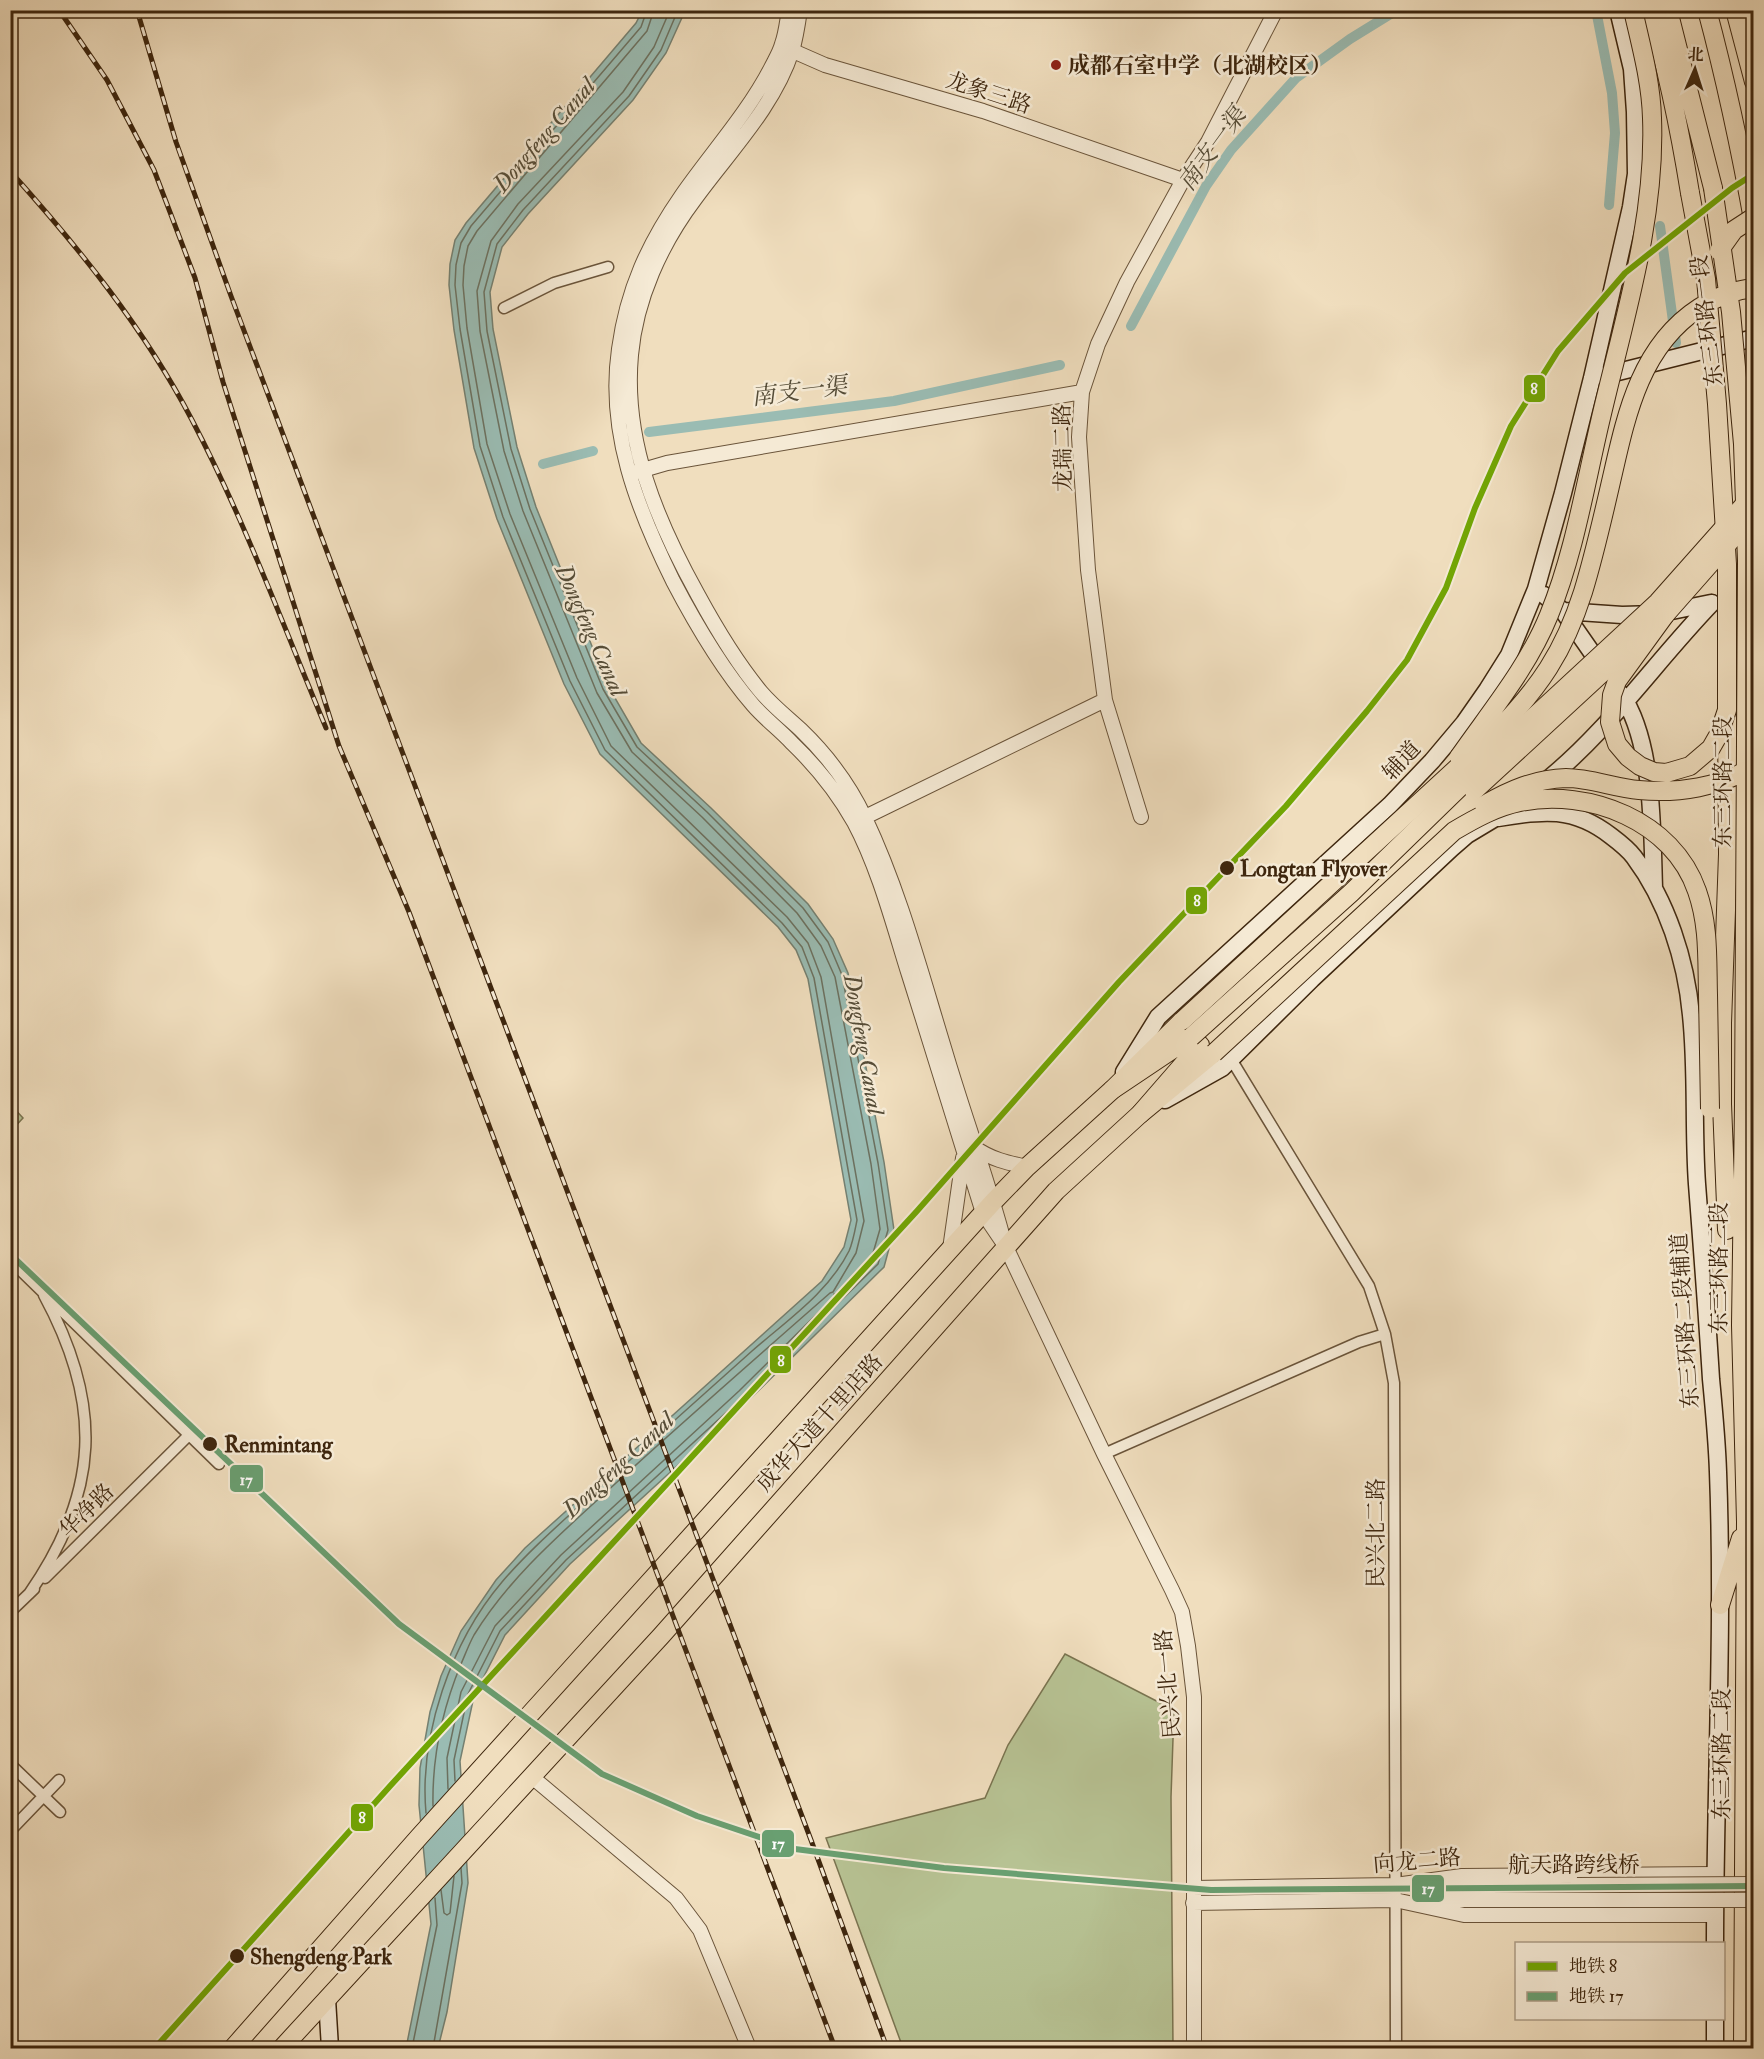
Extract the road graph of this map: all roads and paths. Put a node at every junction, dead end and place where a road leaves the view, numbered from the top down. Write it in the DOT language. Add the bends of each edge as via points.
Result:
graph roads {
  1 [pos="789,10"];
  2 [pos="800,10"];
  3 [pos="1276,10"];
  4 [pos="1618,10"];
  5 [pos="1633,10"];
  6 [pos="1650,10"];
  7 [pos="1668,10"];
  8 [pos="1707,10"];
  9 [pos="1735,10"];
  10 [pos="1748,10"];
  11 [pos="1754,29"];
  12 [pos="787,48"];
  13 [pos="1754,82"];
  14 [pos="1183,180"];
  15 [pos="1754,217"];
  16 [pos="1754,225"];
  17 [pos="609,267"];
  18 [pos="1706,279"];
  19 [pos="1754,288"];
  20 [pos="504,308"];
  21 [pos="1754,338"];
  22 [pos="1592,378"];
  23 [pos="1082,392"];
  24 [pos="642,470"];
  25 [pos="628,474"];
  26 [pos="1749,491"];
  27 [pos="1754,515"];
  28 [pos="1536,589"];
  29 [pos="1754,596"];
  30 [pos="1712,603"];
  31 [pos="1563,611"];
  32 [pos="1665,615"];
  33 [pos="1105,700"];
  34 [pos="1626,701"];
  35 [pos="1727,710"];
  36 [pos="1754,766"];
  37 [pos="1441,783"];
  38 [pos="1141,817"];
  39 [pos="1498,818"];
  40 [pos="859,820"];
  41 [pos="1454,831"];
  42 [pos="1654,890"];
  43 [pos="1204,1043"];
  44 [pos="1112,1090"];
  45 [pos="1716,1107"];
  46 [pos="969,1148"];
  47 [pos="1027,1167"];
  48 [pos="988,1207"];
  49 [pos="1006,1247"];
  50 [pos="950,1250"];
  51 [pos="10,1260"];
  52 [pos="44,1294"];
  53 [pos="1741,1325"];
  54 [pos="1385,1334"];
  55 [pos="189,1435"];
  56 [pos="1104,1454"];
  57 [pos="219,1464"];
  58 [pos="1746,1522"];
  59 [pos="29,1594"];
  60 [pos="1719,1605"];
  61 [pos="10,1612"];
  62 [pos="10,1764"];
  63 [pos="532,1777"];
  64 [pos="59,1780"];
  65 [pos="44,1796"];
  66 [pos="60,1812"];
  67 [pos="10,1831"];
  68 [pos="1716,1874"];
  69 [pos="1754,1884"];
  70 [pos="1395,1885"];
  71 [pos="1193,1888"];
  72 [pos="1395,1900"];
  73 [pos="1754,1900"];
  74 [pos="1193,1903"];
  75 [pos="1715,1915"];
  76 [pos="1715,1942"];
  77 [pos="327,1999"];
  78 [pos="1715,2020"];
  79 [pos="233,2049"];
  80 [pos="282,2049"];
  81 [pos="330,2049"];
  82 [pos="749,2049"];
  83 [pos="1194,2049"];
  84 [pos="1395,2049"];
  85 [pos="1715,2049"];
  86 [pos="1743,2049"];
  1 -- 12 [label="street"];
  2 -- 12 [label="street"];
  3 -- 14 [label="street, 龙瑞二路" via="1208,142"];
  4 -- 22 [label="main road, 辅道" via="1632,69 1636,174"];
  5 -- 37 [label="main road, bridge" via="1647,68 1652,117 1650,185 1644,232 1567,562 1533,649"];
  6 -- 18 [label="main road, bridge" via="1678,123"];
  7 -- 26 [label="main road, 东三环路一段, bridge" via="1713,188 1731,312"];
  8 -- 16 [label="main road"];
  9 -- 13 [label="main road"];
  10 -- 11 [label="main road"];
  12 -- 14 [label="street, 龙象三路" via="825,65 983,111"];
  12 -- 24 [label="street" via="775,88 669,238 638,311 631,356 630,403"];
  12 -- 25 [label="street" via="683,194 636,275 624,313 616,389 621,446"];
  14 -- 23 [label="street, 龙瑞二路" via="1122,292"];
  15 -- 18 [label="main road, bridge" via="1734,230 1717,252"];
  17 -- 20 [label="street" via="554,283"];
  18 -- 35 [label="main road, bridge" via="1727,564"];
  19 -- 37 [label="main road, bridge" via="1722,296 1687,316 1665,337 1627,411 1583,592 1566,637 1546,674 1523,704"];
  21 -- 22 [label="main road"];
  22 -- 28 [label="main road, 辅道"];
  23 -- 24 [label="street"];
  23 -- 33 [label="street, 龙瑞二路" via="1079,437 1087,559"];
  24 -- 25 [label="street"];
  24 -- 40 [label="street" via="678,560 729,650 763,695 843,777"];
  25 -- 40 [label="street" via="657,548 715,657 754,706 830,783"];
  26 -- 43 [label="main road, bridge" via="1658,602 1497,751"];
  26 -- 53 [label="main road, 东三环路二段, bridge"];
  27 -- 32 [label="main road, bridge"];
  28 -- 31 [label="main road"];
  28 -- 44 [label="main road, 辅道" via="1509,655 1464,723 1432,762 1158,1017"];
  29 -- 30 [label="main road"];
  30 -- 31 [label="main road" via="1657,614"];
  30 -- 34 [label="main road"];
  31 -- 34 [label="main road"];
  32 -- 35 [label="main road, bridge" via="1617,681 1610,722 1617,744 1628,758 1654,772 1690,766 1711,748"];
  32 -- 43 [label="main road, bridge"];
  33 -- 38 [label="street, 龙瑞二路"];
  33 -- 40 [label="street"];
  34 -- 39 [label="main road" via="1553,776"];
  34 -- 42 [label="main road" via="1645,763 1652,813"];
  35 -- 45 [label="main road, bridge" via="1728,854"];
  36 -- 41 [label="main road, bridge" via="1714,784 1693,788 1639,790 1567,778 1538,783 1511,789 1482,806"];
  37 -- 43 [label="main road, bridge"];
  39 -- 42 [label="main road, 东三环路二段辅道" via="1540,812 1580,817 1598,826 1633,855"];
  39 -- 43 [label="main road" via="1467,835 1311,979"];
  40 -- 46 [label="street, 民兴北一路"];
  41 -- 43 [label="main road, bridge"];
  41 -- 45 [label="main road, bridge" via="1488,811 1521,802 1580,800 1612,808 1644,825 1668,845 1697,889 1703,915"];
  42 -- 60 [label="main road, 东三环路二段辅道" via="1681,961 1691,1015 1696,1173 1718,1472"];
  43 -- 44 [label="main road, 成华大道十里店路"];
  43 -- 49 [label="main road, 成华大道十里店路" via="1140,1114 1056,1191"];
  43 -- 54 [label="street, 民兴北二路" via="1369,1286"];
  44 -- 47 [label="main road, 成华大道十里店路"];
  45 -- 53 [label="main road" via="1715,1159"];
  46 -- 47 [label="street"];
  46 -- 48 [label="street, 民兴北一路"];
  46 -- 50 [label="street"];
  47 -- 48 [label="main road, 成华大道十里店路"];
  48 -- 49 [label="street, 民兴北一路"];
  48 -- 50 [label="main road, 成华大道十里店路"];
  49 -- 56 [label="street, 民兴北一路"];
  49 -- 63 [label="main road, 成华大道十里店路"];
  50 -- 79 [label="main road, 成华大道十里店路" via="419,1837"];
  51 -- 52 [label="street"];
  52 -- 55 [label="street"];
  52 -- 59 [label="street" via="71,1351 79,1380 86,1418 85,1454 72,1516 50,1563"];
  53 -- 58 [label="main road, 东三环路二段"];
  54 -- 56 [label="street"];
  54 -- 70 [label="street, 民兴北二路" via="1394,1383"];
  55 -- 57 [label="street"];
  55 -- 59 [label="street, 华净路"];
  56 -- 71 [label="street, 民兴北一路" via="1182,1612 1194,1697"];
  58 -- 60 [label="main road"];
  58 -- 86 [label="main road, 东三环路二段"];
  59 -- 61 [label="street, 华净路"];
  60 -- 68 [label="main road, 东三环路二段辅道"];
  62 -- 65 [label="street"];
  63 -- 77 [label="main road, 成华大道十里店路"];
  63 -- 82 [label="street" via="676,1898 700,1930"];
  64 -- 65 [label="street"];
  65 -- 66 [label="street"];
  65 -- 67 [label="street"];
  68 -- 70 [label="street, 向龙二路" via="1462,1875"];
  68 -- 75 [label="main road, 东三环路二段辅道"];
  69 -- 70 [label="street, 航天路跨线桥, bridge"];
  70 -- 71 [label="street, 向龙二路"];
  70 -- 72 [label="street, 民兴北二路"];
  71 -- 74 [label="street, 民兴北一路"];
  72 -- 73 [label="street, 航天路跨线桥, bridge"];
  72 -- 74 [label="street, 向龙二路"];
  72 -- 75 [label="street, 向龙二路" via="1464,1914"];
  72 -- 84 [label="street, 民兴北二路"];
  74 -- 83 [label="street, 民兴北一路"];
  75 -- 76 [label="main road, 东三环路二段辅道"];
  77 -- 80 [label="main road"];
  77 -- 81 [label="main road"];
  78 -- 85 [label="main road"];
}
